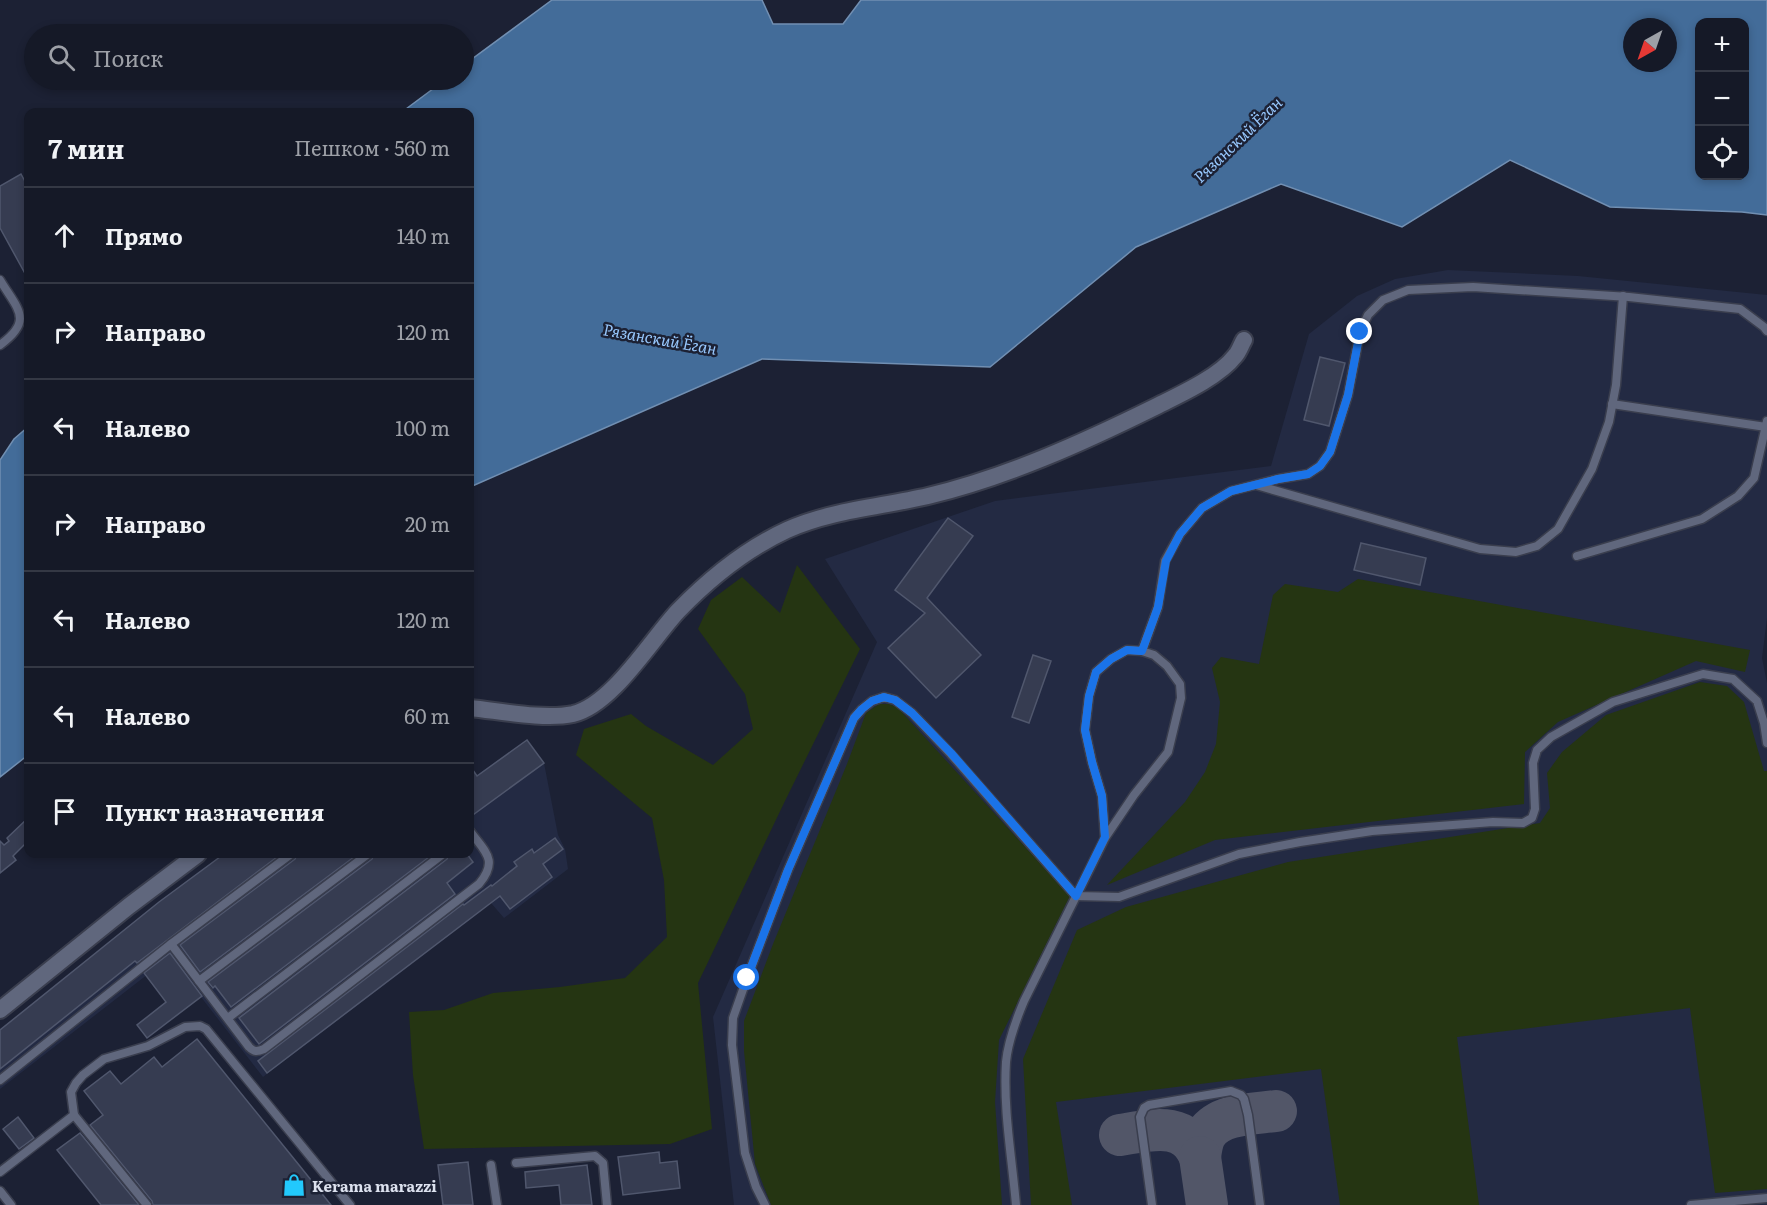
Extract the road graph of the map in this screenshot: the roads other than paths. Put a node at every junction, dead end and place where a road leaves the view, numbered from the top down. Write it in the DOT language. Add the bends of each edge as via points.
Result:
graph roads {
  1 [pos="0,280"];
  2 [pos="1623,296"];
  3 [pos="1767,331"];
  4 [pos="1244,340"];
  5 [pos="0,345"];
  6 [pos="1612,404"];
  7 [pos="1766,424"];
  8 [pos="1256,485"];
  9 [pos="1577,556"];
  10 [pos="1142,651"];
  11 [pos="474,708"];
  12 [pos="1767,743"];
  13 [pos="474,837"];
  14 [pos="1105,837"];
  15 [pos="193,858"];
  16 [pos="286,858"];
  17 [pos="363,858"];
  18 [pos="438,858"];
  19 [pos="1076,896"];
  20 [pos="171,944"];
  21 [pos="199,981"];
  22 [pos="0,1010"];
  23 [pos="228,1018"];
  24 [pos="0,1080"];
  25 [pos="74,1114"];
  26 [pos="516,1163"];
  27 [pos="491,1165"];
  28 [pos="0,1172"];
  29 [pos="0,1191"];
  30 [pos="1767,1198"];
  31 [pos="11,1205"];
  32 [pos="147,1205"];
  33 [pos="350,1205"];
  34 [pos="496,1205"];
  35 [pos="607,1205"];
  36 [pos="765,1205"];
  37 [pos="1016,1205"];
  38 [pos="1152,1205"];
  39 [pos="1260,1205"];
  40 [pos="1691,1205"];
  1 -- 5 [label="lane" via="21,315 16,332"];
  2 -- 3 [label="lane" via="1740,309"];
  2 -- 6 [label="lane"];
  2 -- 8 [label="lane" via="1473,286 1408,290 1383,300 1368,315 1360,332 1348,395 1330,452 1308,474"];
  4 -- 11 [label="street" via="1220,370 1188,390 1063,451 928,495 816,519 754,548 693,597 611,691 588,709 552,716"];
  6 -- 7 [label="lane"];
  6 -- 8 [label="lane" via="1592,469 1558,529 1537,546 1516,552 1480,549"];
  7 -- 9 [label="lane" via="1754,478 1738,496 1702,519"];
  8 -- 10 [label="lane" via="1231,491 1202,508 1180,534 1166,561 1158,607"];
  10 -- 14 [label="lane" via="1127,650 1111,659 1096,672 1089,696 1085,730 1102,796"];
  10 -- 14 [label="lane" via="1167,666 1180,684 1181,698 1168,752"];
  12 -- 19 [label="lane" via="1756,701 1733,679 1703,674 1613,702 1551,737 1537,750 1533,763 1535,809 1532,818 1523,823 1372,831 1300,842 1239,854 1119,897"];
  13 -- 23 [label="lane" via="488,856 490,866 479,884 264,1049 254,1051"];
  14 -- 19 [label="lane"];
  15 -- 22 [label="street"];
  16 -- 20 [label="lane"];
  17 -- 21 [label="lane"];
  18 -- 23 [label="lane"];
  19 -- 36 [label="lane" via="912,713 884,697 862,709 854,718 788,870 733,1018 732,1045 745,1153"];
  19 -- 37 [label="lane" via="1024,1000 1006,1061"];
  20 -- 21 [label="lane"];
  20 -- 24 [label="lane"];
  21 -- 23 [label="lane"];
  25 -- 28 [label="lane"];
  25 -- 32 [label="lane"];
  25 -- 33 [label="lane" via="71,1092 83,1075 104,1059 148,1046 185,1027 200,1026"];
  26 -- 35 [label="lane" via="595,1156 603,1163"];
  27 -- 34 [label="lane"];
  29 -- 31 [label="lane"];
  30 -- 40 [label="lane"];
  38 -- 39 [label="lane" via="1141,1111 1149,1105 1231,1091 1241,1095 1248,1115"];
}
